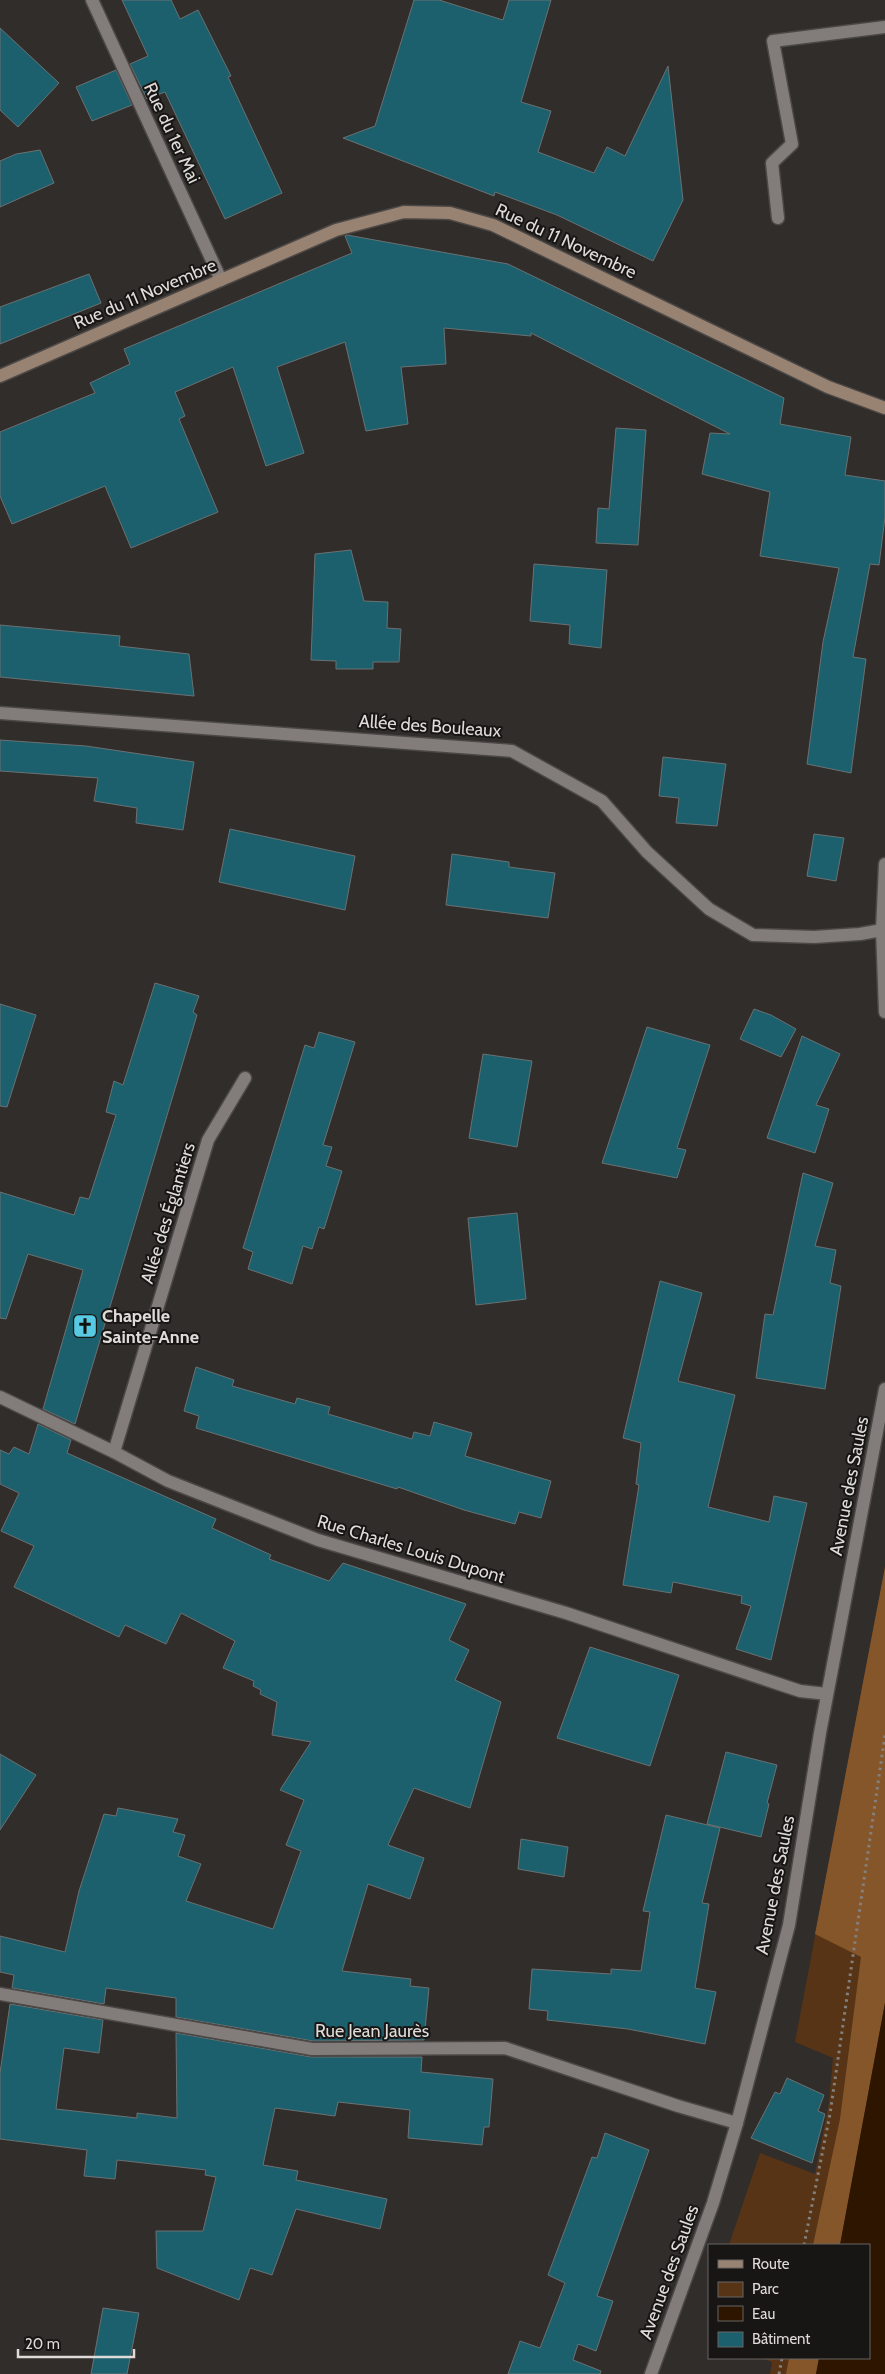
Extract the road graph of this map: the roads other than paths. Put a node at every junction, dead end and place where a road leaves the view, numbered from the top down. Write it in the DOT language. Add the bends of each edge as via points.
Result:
graph roads {
  1 [pos="92,0"];
  2 [pos="885,27"];
  3 [pos="778,218"];
  4 [pos="221,280"];
  5 [pos="0,376"];
  6 [pos="885,408"];
  7 [pos="0,713"];
  8 [pos="885,864"];
  9 [pos="882,930"];
  10 [pos="885,1012"];
  11 [pos="245,1078"];
  12 [pos="885,1390"];
  13 [pos="0,1397"];
  14 [pos="114,1452"];
  15 [pos="827,1694"];
  16 [pos="0,1994"];
  17 [pos="737,2122"];
  18 [pos="651,2374"];
  1 -- 4 [label="street, Rue du 1er Mai"];
  2 -- 3 [label="street" via="773,41 792,144 772,163"];
  4 -- 5 [label="main road, Rue du 11 Novembre"];
  4 -- 6 [label="main road, Rue du 11 Novembre" via="336,230 404,212 450,212 494,224 828,387"];
  7 -- 9 [label="street, Allée des Bouleaux" via="512,751 602,801 647,852 708,909 753,935 814,937"];
  8 -- 9 [label="street"];
  9 -- 10 [label="street"];
  11 -- 14 [label="street, Allée des Églantiers" via="208,1140"];
  12 -- 15 [label="street, Avenue des Saules"];
  13 -- 14 [label="street, Rue Charles Louis Dupont"];
  14 -- 15 [label="street, Rue Charles Louis Dupont" via="168,1481 318,1540 566,1612 800,1691"];
  15 -- 17 [label="street, Avenue des Saules" via="789,1924"];
  16 -- 17 [label="street, Rue Jean Jaurès" via="312,2049 505,2048 678,2106"];
  17 -- 18 [label="street, Avenue des Saules" via="713,2203"];
}
